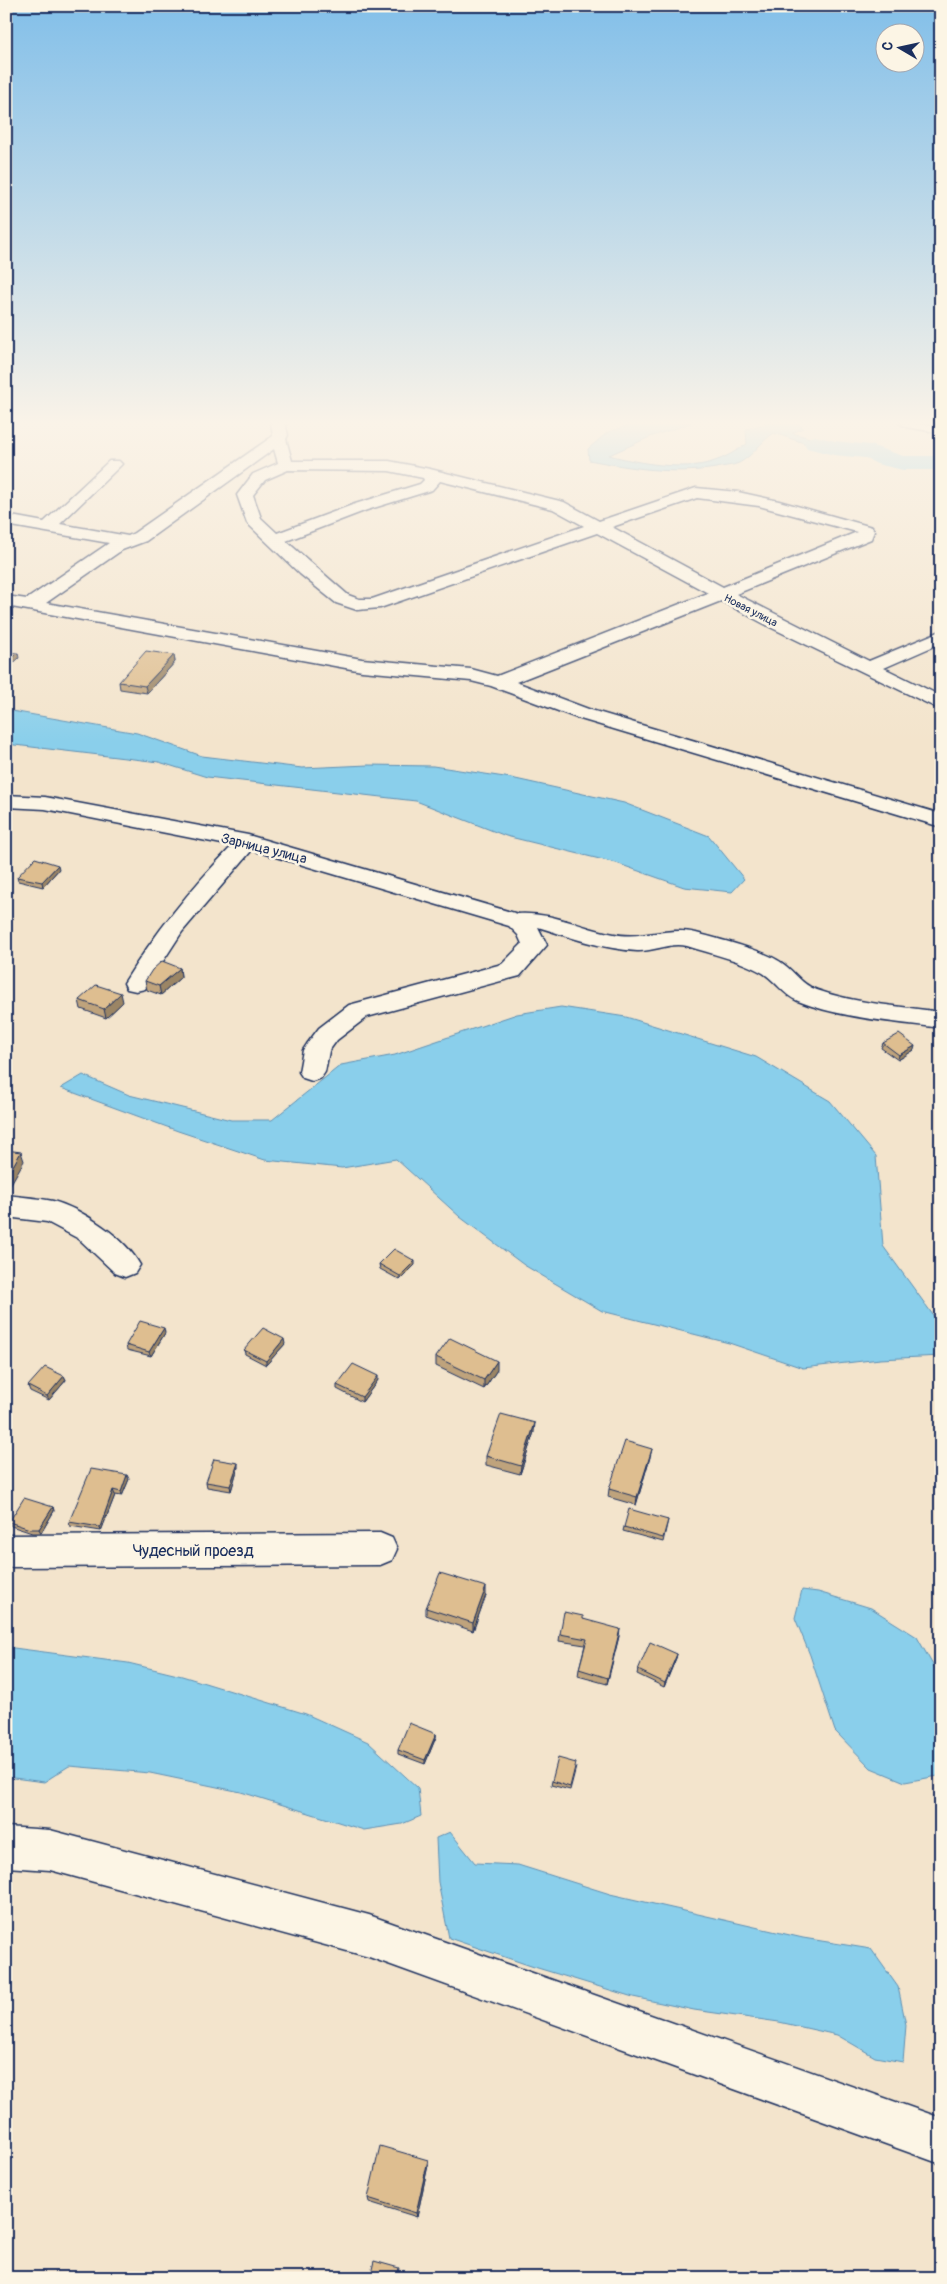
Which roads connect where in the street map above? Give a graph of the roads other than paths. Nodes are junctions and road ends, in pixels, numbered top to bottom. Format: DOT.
graph roads {
  1 [pos="63,530"];
  2 [pos="150,530"];
  3 [pos="263,530"];
  4 [pos="301,530"];
  5 [pos="590,530"];
  6 [pos="603,530"];
  7 [pos="864,530"];
  8 [pos="274,540"];
  9 [pos="128,541"];
  10 [pos="719,593"];
  11 [pos="6,601"];
  12 [pos="29,606"];
  13 [pos="941,636"];
  14 [pos="869,668"];
  15 [pos="498,682"];
  16 [pos="941,704"];
  17 [pos="6,801"];
  18 [pos="941,821"];
  19 [pos="248,842"];
  20 [pos="517,921"];
  21 [pos="136,983"];
  22 [pos="941,1020"];
  23 [pos="312,1072"];
  24 [pos="6,1206"];
  25 [pos="125,1265"];
  26 [pos="380,1549"];
  27 [pos="6,1551"];
  28 [pos="6,1848"];
  29 [pos="941,2141"];
  1 -- 9 [label="street"];
  2 -- 9 [label="street"];
  3 -- 8 [label="street"];
  4 -- 8 [label="street"];
  5 -- 8 [label="street"];
  6 -- 10 [label="street, Новая улица"];
  7 -- 10 [label="street"];
  9 -- 12 [label="street"];
  10 -- 14 [label="street, Новая улица"];
  10 -- 15 [label="street"];
  11 -- 12 [label="street"];
  12 -- 15 [label="street"];
  13 -- 14 [label="street"];
  14 -- 16 [label="street, Новая улица"];
  15 -- 18 [label="street"];
  17 -- 19 [label="street, Зарница улица"];
  19 -- 20 [label="street, Зарница улица"];
  19 -- 21 [label="street"];
  20 -- 22 [label="street, Зарница улица"];
  20 -- 23 [label="street"];
  24 -- 25 [label="street"];
  26 -- 27 [label="street, Чудесный проезд"];
  28 -- 29 [label="street"];
}
